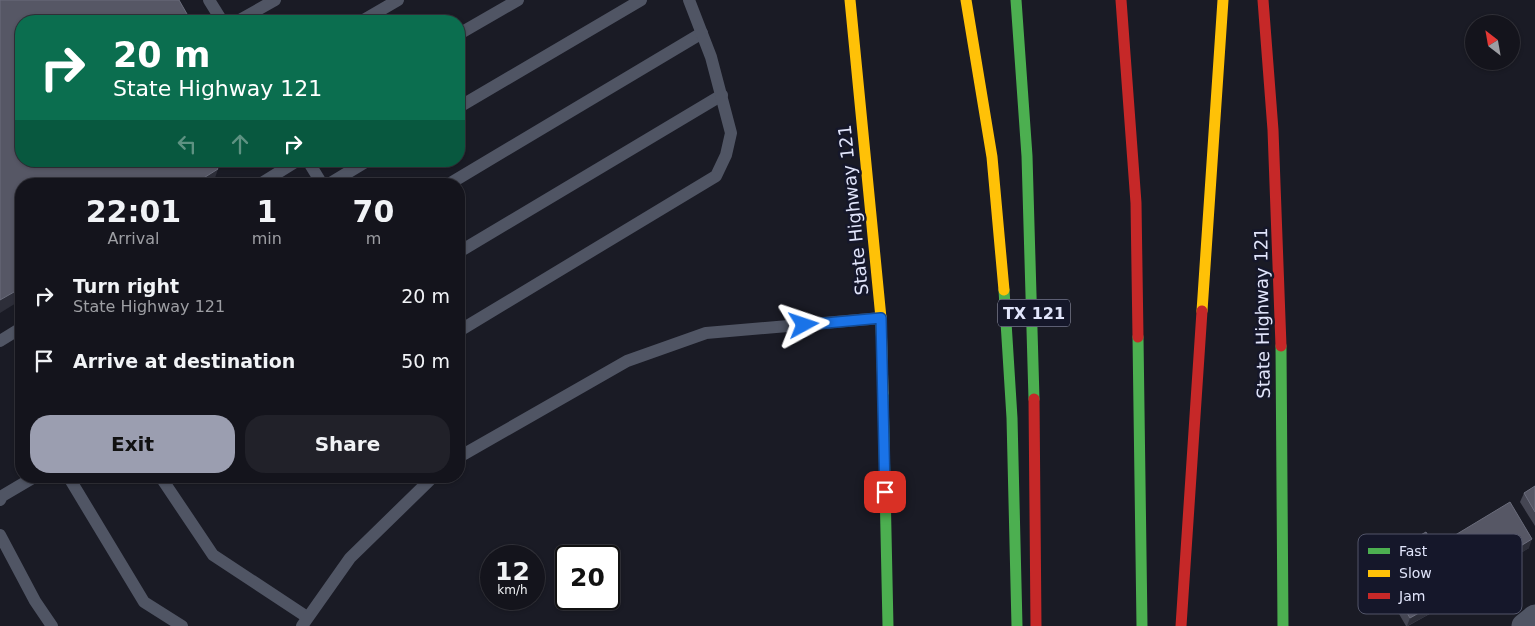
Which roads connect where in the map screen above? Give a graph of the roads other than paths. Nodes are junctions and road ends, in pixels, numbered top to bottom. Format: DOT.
graph roads {
  1 [pos="209,0"];
  2 [pos="275,0"];
  3 [pos="398,0"];
  4 [pos="518,0"];
  5 [pos="641,0"];
  6 [pos="689,0"];
  7 [pos="850,0"];
  8 [pos="966,0"];
  9 [pos="1016,0"];
  10 [pos="1121,0"];
  11 [pos="1223,0"];
  12 [pos="1263,0"];
  13 [pos="218,15"];
  14 [pos="249,15"];
  15 [pos="372,15"];
  16 [pos="465,31"];
  17 [pos="702,33"];
  18 [pos="722,95"];
  19 [pos="465,103"];
  20 [pos="287,167"];
  21 [pos="312,167"];
  22 [pos="357,167"];
  23 [pos="270,178"];
  24 [pos="318,178"];
  25 [pos="339,178"];
  26 [pos="458,178"];
  27 [pos="465,248"];
  28 [pos="881,318"];
  29 [pos="465,327"];
  30 [pos="15,332"];
  31 [pos="0,341"];
  32 [pos="465,454"];
  33 [pos="24,483"];
  34 [pos="72,483"];
  35 [pos="165,483"];
  36 [pos="427,483"];
  37 [pos="0,500"];
  38 [pos="0,536"];
  39 [pos="1535,617"];
  40 [pos="305,622"];
  41 [pos="52,626"];
  42 [pos="182,626"];
  43 [pos="888,626"];
  44 [pos="1016,626"];
  45 [pos="1036,626"];
  46 [pos="1142,626"];
  47 [pos="1181,626"];
  48 [pos="1283,626"];
  49 [pos="1524,626"];
  1 -- 13 [label="lane"];
  2 -- 14 [label="lane"];
  3 -- 15 [label="lane"];
  4 -- 16 [label="lane"];
  5 -- 19 [label="lane"];
  6 -- 17 [label="lane"];
  7 -- 28 [label="main road, State Highway 121"];
  8 -- 44 [label="main road"];
  9 -- 45 [label="main road, TX 121"];
  10 -- 46 [label="main road"];
  11 -- 47 [label="main road"];
  12 -- 48 [label="main road, State Highway 121"];
  17 -- 18 [label="lane"];
  17 -- 26 [label="lane"];
  18 -- 27 [label="lane"];
  18 -- 29 [label="lane"];
  20 -- 23 [label="lane"];
  21 -- 24 [label="lane"];
  22 -- 25 [label="lane"];
  28 -- 32 [label="lane"];
  28 -- 43 [label="main road, State Highway 121"];
  30 -- 31 [label="lane"];
  33 -- 37 [label="lane"];
  34 -- 42 [label="lane"];
  35 -- 40 [label="lane"];
  36 -- 40 [label="lane"];
  38 -- 41 [label="lane"];
  39 -- 49 [label="street"];
}
